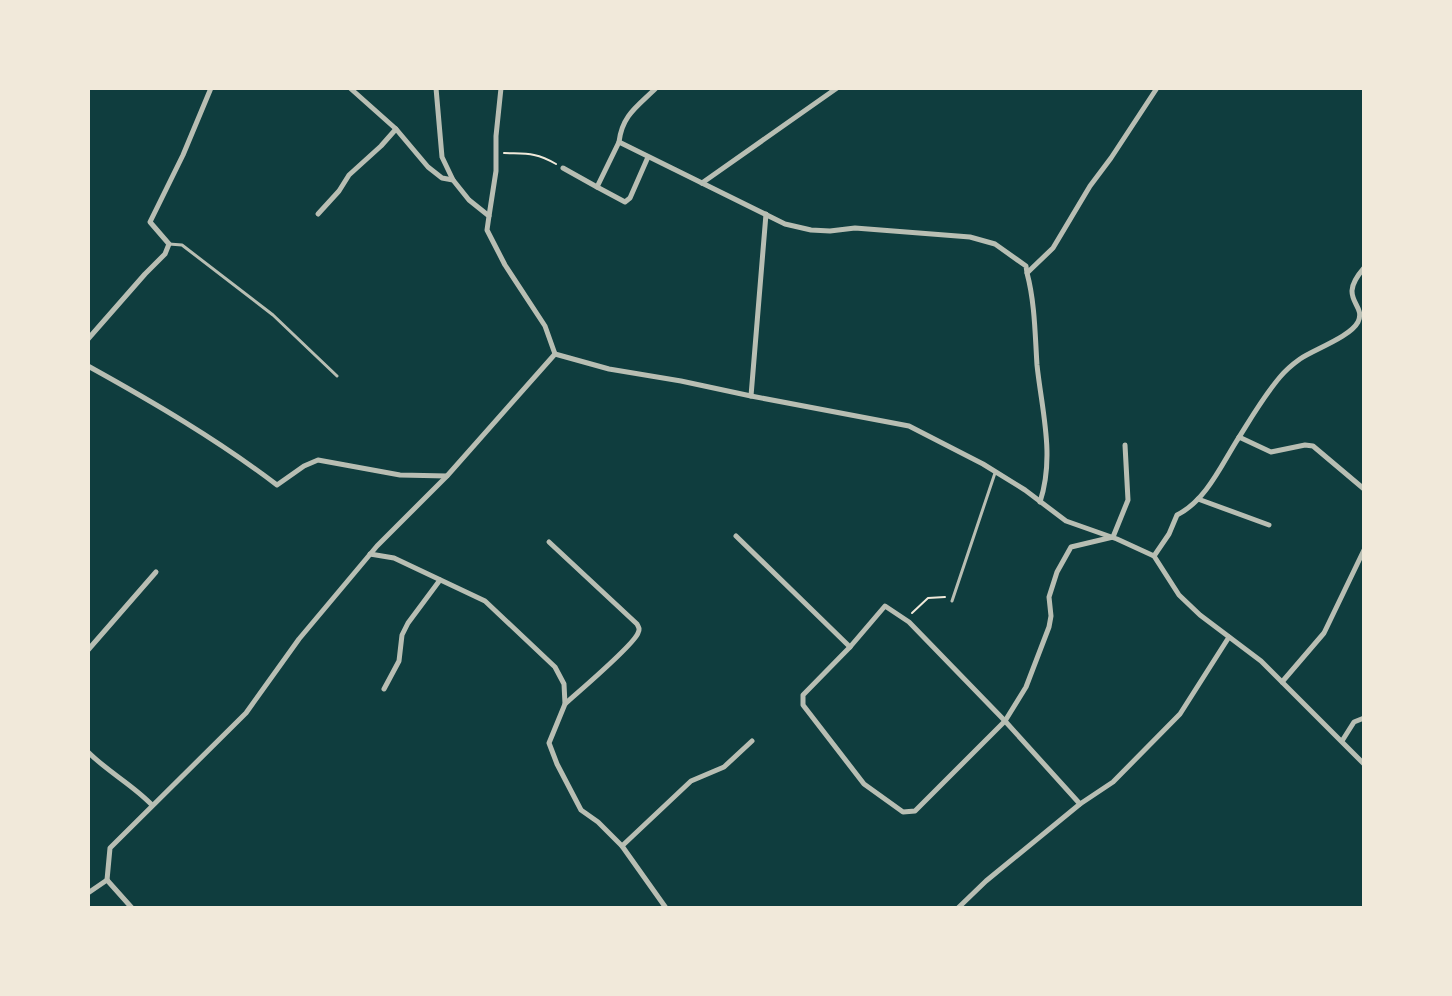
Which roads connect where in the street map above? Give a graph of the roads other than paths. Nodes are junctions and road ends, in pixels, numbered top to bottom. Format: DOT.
graph roads {
  1 [pos="211,88"];
  2 [pos="350,88"];
  3 [pos="436,88"];
  4 [pos="501,88"];
  5 [pos="656,88"];
  6 [pos="837,88"];
  7 [pos="1157,88"];
  8 [pos="396,129"];
  9 [pos="619,142"];
  10 [pos="648,157"];
  11 [pos="563,168"];
  12 [pos="453,180"];
  13 [pos="702,183"];
  14 [pos="597,187"];
  15 [pos="318,214"];
  16 [pos="766,214"];
  17 [pos="489,216"];
  18 [pos="169,244"];
  19 [pos="1364,268"];
  20 [pos="1027,273"];
  21 [pos="88,339"];
  22 [pos="555,354"];
  23 [pos="88,366"];
  24 [pos="337,376"];
  25 [pos="751,396"];
  26 [pos="1239,437"];
  27 [pos="1125,445"];
  28 [pos="995,472"];
  29 [pos="447,476"];
  30 [pos="1364,489"];
  31 [pos="1198,499"];
  32 [pos="1041,502"];
  33 [pos="1269,525"];
  34 [pos="736,536"];
  35 [pos="1113,537"];
  36 [pos="549,542"];
  37 [pos="1364,550"];
  38 [pos="370,554"];
  39 [pos="1154,556"];
  40 [pos="156,572"];
  41 [pos="440,580"];
  42 [pos="952,602"];
  43 [pos="1229,637"];
  44 [pos="850,648"];
  45 [pos="88,650"];
  46 [pos="1282,682"];
  47 [pos="384,688"];
  48 [pos="565,704"];
  49 [pos="1364,718"];
  50 [pos="1005,721"];
  51 [pos="752,741"];
  52 [pos="1342,741"];
  53 [pos="88,752"];
  54 [pos="1364,764"];
  55 [pos="1080,804"];
  56 [pos="152,805"];
  57 [pos="622,846"];
  58 [pos="106,880"];
  59 [pos="90,890"];
  60 [pos="132,908"];
  61 [pos="666,908"];
  62 [pos="958,908"];
  1 -- 18 [label="street"];
  2 -- 8 [label="street"];
  3 -- 12 [label="street"];
  4 -- 17 [label="street"];
  5 -- 9 [label="street"];
  6 -- 13 [label="street"];
  7 -- 20 [label="street"];
  8 -- 12 [label="street"];
  8 -- 15 [label="street"];
  9 -- 10 [label="street"];
  9 -- 14 [label="street"];
  10 -- 13 [label="street"];
  10 -- 14 [label="street"];
  11 -- 14 [label="street"];
  12 -- 17 [label="street"];
  13 -- 16 [label="street"];
  16 -- 20 [label="street"];
  16 -- 25 [label="street"];
  17 -- 22 [label="street"];
  18 -- 21 [label="street"];
  18 -- 24 [label="lane"];
  19 -- 26 [label="street"];
  20 -- 32 [label="street"];
  22 -- 25 [label="street"];
  22 -- 29 [label="street"];
  23 -- 29 [label="street"];
  25 -- 28 [label="street"];
  26 -- 30 [label="street"];
  26 -- 31 [label="street"];
  27 -- 35 [label="street"];
  28 -- 32 [label="street"];
  28 -- 42 [label="lane"];
  29 -- 38 [label="street"];
  31 -- 33 [label="street"];
  31 -- 39 [label="street"];
  32 -- 35 [label="street"];
  34 -- 44 [label="street"];
  35 -- 39 [label="street"];
  35 -- 50 [label="street"];
  36 -- 48 [label="street"];
  37 -- 46 [label="street"];
  38 -- 41 [label="street"];
  38 -- 56 [label="street"];
  39 -- 43 [label="street"];
  40 -- 45 [label="street"];
  41 -- 47 [label="street"];
  41 -- 48 [label="street"];
  43 -- 46 [label="street"];
  43 -- 55 [label="street"];
  44 -- 50 [label="street"];
  44 -- 50 [label="street"];
  46 -- 52 [label="street"];
  48 -- 57 [label="street"];
  49 -- 52 [label="street"];
  50 -- 55 [label="street"];
  51 -- 57 [label="street"];
  52 -- 54 [label="street"];
  53 -- 56 [label="street"];
  55 -- 62 [label="street"];
  56 -- 58 [label="street"];
  57 -- 61 [label="street"];
  58 -- 59 [label="street"];
  58 -- 60 [label="street"];
}
